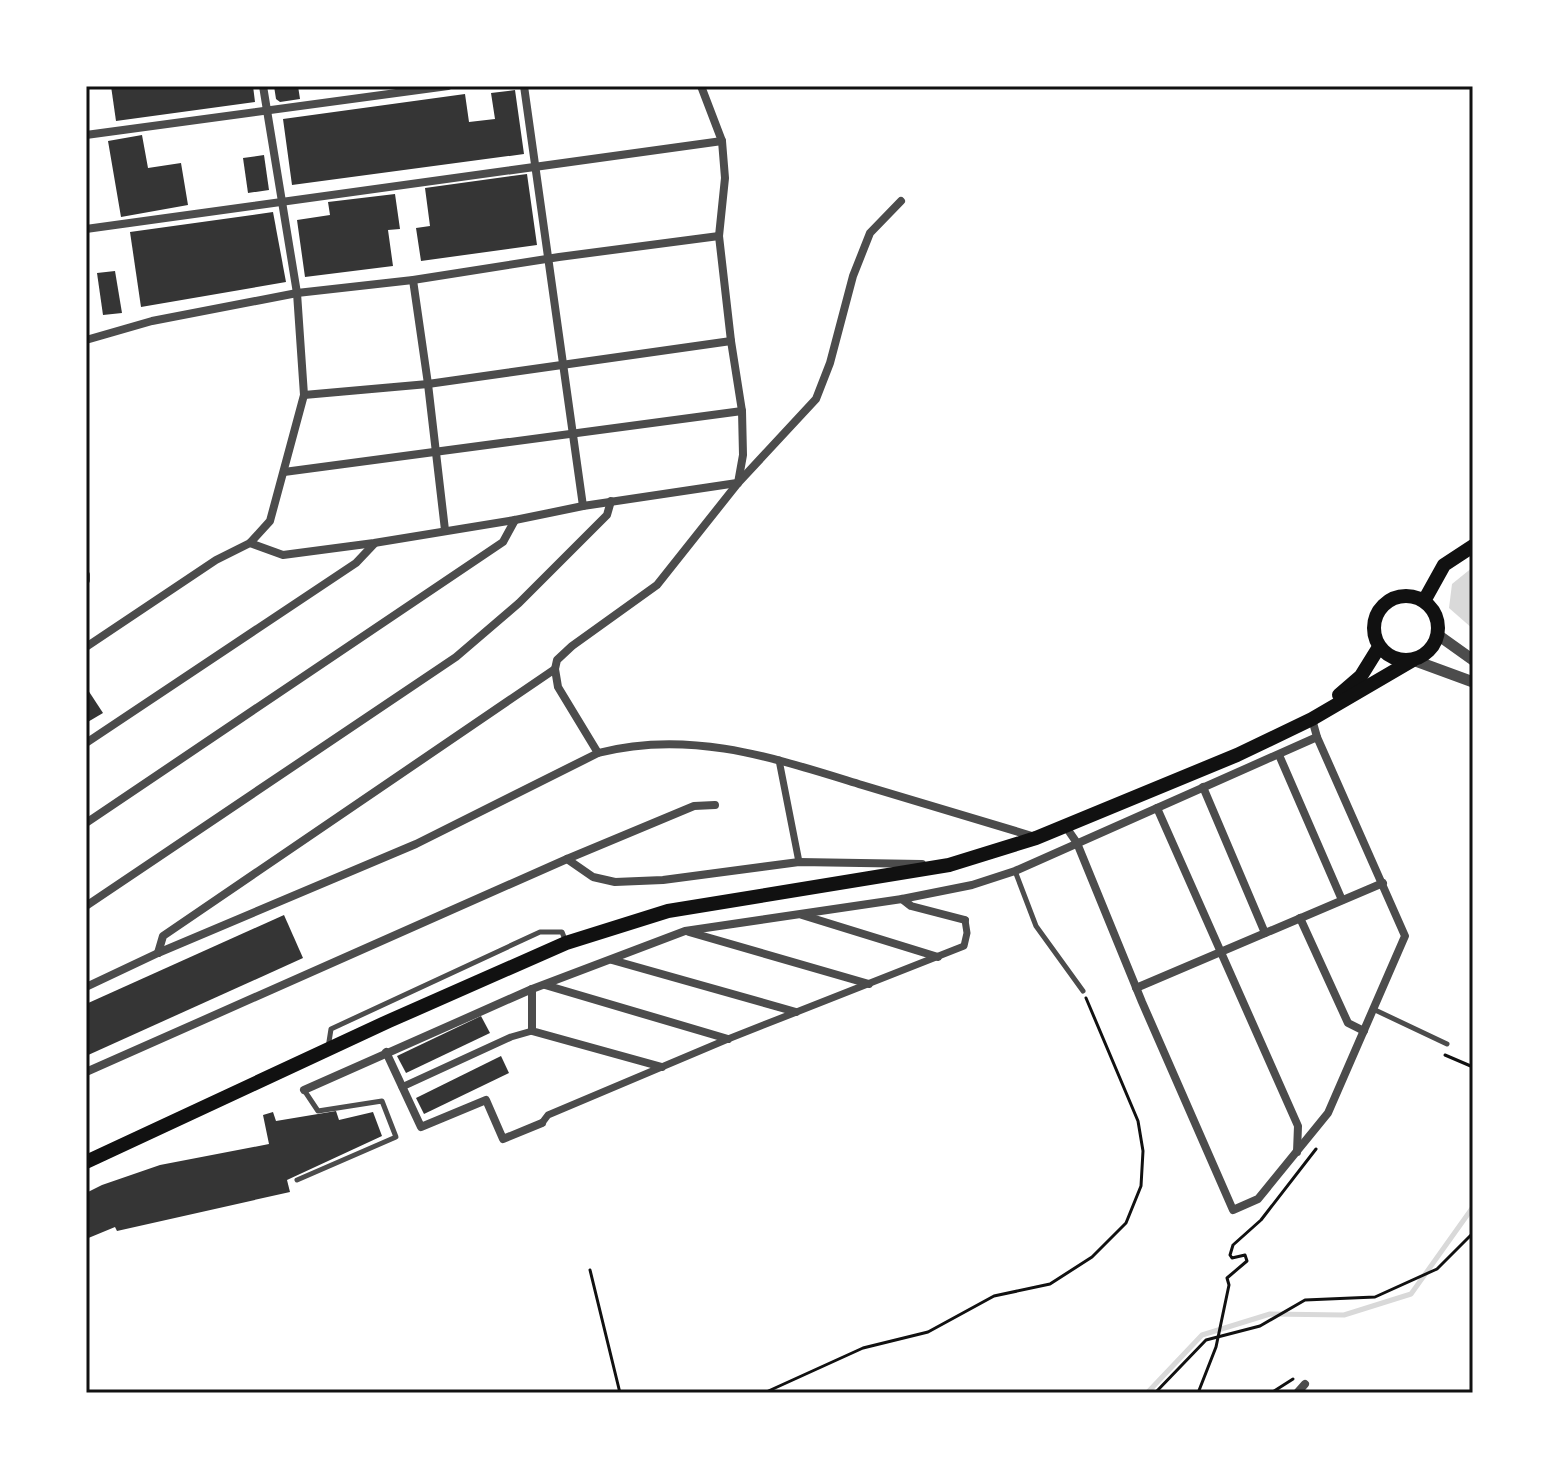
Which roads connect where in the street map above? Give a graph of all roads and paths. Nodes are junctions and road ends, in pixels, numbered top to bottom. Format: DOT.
graph roads {
  1 [pos="263,86"];
  2 [pos="448,86"];
  3 [pos="524,86"];
  4 [pos="701,86"];
  5 [pos="267,111"];
  6 [pos="86,135"];
  7 [pos="722,141"];
  8 [pos="535,167"];
  9 [pos="283,201"];
  10 [pos="901,201"];
  11 [pos="86,229"];
  12 [pos="719,236"];
  13 [pos="547,259"];
  14 [pos="413,280"];
  15 [pos="297,293"];
  16 [pos="86,340"];
  17 [pos="731,341"];
  18 [pos="562,366"];
  19 [pos="428,384"];
  20 [pos="304,395"];
  21 [pos="742,411"];
  22 [pos="573,434"];
  23 [pos="436,451"];
  24 [pos="284,472"];
  25 [pos="738,483"];
  26 [pos="611,501"];
  27 [pos="583,506"];
  28 [pos="515,520"];
  29 [pos="445,530"];
  30 [pos="250,543"];
  31 [pos="374,543"];
  32 [pos="1473,546"];
  33 [pos="1424,601"];
  34 [pos="1438,635"];
  35 [pos="86,647"];
  36 [pos="1379,647"];
  37 [pos="1413,660"];
  38 [pos="1473,660"];
  39 [pos="555,669"];
  40 [pos="1473,682"];
  41 [pos="1312,719"];
  42 [pos="1317,737"];
  43 [pos="86,743"];
  44 [pos="598,753"];
  45 [pos="1279,755"];
  46 [pos="779,760"];
  47 [pos="1203,787"];
  48 [pos="715,805"];
  49 [pos="1157,808"];
  50 [pos="86,823"];
  51 [pos="1066,827"];
  52 [pos="1036,838"];
  53 [pos="1077,843"];
  54 [pos="567,859"];
  55 [pos="799,862"];
  56 [pos="949,865"];
  57 [pos="1015,871"];
  58 [pos="1383,883"];
  59 [pos="902,899"];
  60 [pos="1342,900"];
  61 [pos="86,906"];
  62 [pos="798,914"];
  63 [pos="1300,918"];
  64 [pos="965,920"];
  65 [pos="685,931"];
  66 [pos="1265,933"];
  67 [pos="1222,951"];
  68 [pos="158,953"];
  69 [pos="938,957"];
  70 [pos="611,960"];
  71 [pos="869,984"];
  72 [pos="544,985"];
  73 [pos="86,987"];
  74 [pos="1136,988"];
  75 [pos="532,989"];
  76 [pos="1083,991"];
  77 [pos="1373,1009"];
  78 [pos="796,1012"];
  79 [pos="532,1031"];
  80 [pos="1364,1031"];
  81 [pos="728,1039"];
  82 [pos="1447,1044"];
  83 [pos="386,1052"];
  84 [pos="662,1067"];
  85 [pos="86,1072"];
  86 [pos="402,1087"];
  87 [pos="304,1090"];
  88 [pos="542,1123"];
  89 [pos="1319,1142"];
  90 [pos="1297,1153"];
  91 [pos="86,1162"];
  92 [pos="297,1180"];
  93 [pos="1473,1233"];
  94 [pos="590,1270"];
  95 [pos="1218,1337"];
  96 [pos="1305,1384"];
  97 [pos="620,1393"];
  98 [pos="764,1393"];
  99 [pos="1155,1393"];
  100 [pos="1198,1393"];
  101 [pos="1297,1393"];
  1 -- 5 [label="street"];
  2 -- 5 [label="street"];
  3 -- 8 [label="street"];
  4 -- 7 [label="street"];
  5 -- 6 [label="street"];
  5 -- 9 [label="street"];
  7 -- 8 [label="street"];
  7 -- 12 [label="street"];
  8 -- 9 [label="street"];
  8 -- 13 [label="street"];
  9 -- 11 [label="street"];
  9 -- 15 [label="street"];
  10 -- 25 [label="street"];
  12 -- 13 [label="street"];
  12 -- 17 [label="street"];
  13 -- 14 [label="street"];
  13 -- 18 [label="street"];
  14 -- 15 [label="street"];
  14 -- 19 [label="street"];
  15 -- 16 [label="street"];
  15 -- 20 [label="street"];
  17 -- 18 [label="street"];
  17 -- 21 [label="street"];
  18 -- 19 [label="street"];
  18 -- 22 [label="street"];
  19 -- 20 [label="street"];
  19 -- 23 [label="street"];
  20 -- 24 [label="street"];
  21 -- 22 [label="street"];
  21 -- 25 [label="street"];
  22 -- 23 [label="street"];
  22 -- 27 [label="street"];
  23 -- 24 [label="street"];
  23 -- 29 [label="street"];
  24 -- 30 [label="street"];
  25 -- 26 [label="street"];
  25 -- 39 [label="street"];
  26 -- 27 [label="street"];
  26 -- 61 [label="street"];
  27 -- 28 [label="street"];
  28 -- 29 [label="street"];
  28 -- 50 [label="street"];
  29 -- 31 [label="street"];
  30 -- 31 [label="street"];
  30 -- 35 [label="street"];
  31 -- 43 [label="street"];
  32 -- 33 [label="main road"];
  33 -- 34 [label="main road"];
  33 -- 36 [label="main road"];
  34 -- 37 [label="main road"];
  34 -- 38 [label="street"];
  36 -- 37 [label="main road"];
  36 -- 41 [label="main road"];
  37 -- 40 [label="street"];
  37 -- 41 [label="main road"];
  39 -- 44 [label="street"];
  39 -- 68 [label="street"];
  41 -- 42 [label="street"];
  41 -- 51 [label="main road"];
  42 -- 45 [label="street"];
  42 -- 58 [label="street"];
  44 -- 46 [label="street"];
  44 -- 68 [label="street"];
  45 -- 47 [label="street"];
  45 -- 60 [label="street"];
  46 -- 52 [label="street"];
  46 -- 55 [label="street"];
  47 -- 49 [label="street"];
  47 -- 66 [label="street"];
  48 -- 54 [label="street"];
  49 -- 53 [label="street"];
  49 -- 67 [label="street"];
  51 -- 52 [label="main road"];
  51 -- 53 [label="street"];
  52 -- 56 [label="main road"];
  53 -- 57 [label="street"];
  53 -- 74 [label="street"];
  54 -- 55 [label="street"];
  54 -- 85 [label="street"];
  55 -- 56 [label="street"];
  56 -- 91 [label="main road"];
  57 -- 59 [label="street"];
  57 -- 76 [label="lane"];
  58 -- 60 [label="street"];
  58 -- 77 [label="street"];
  59 -- 62 [label="street"];
  59 -- 64 [label="street"];
  60 -- 63 [label="street"];
  62 -- 65 [label="street"];
  62 -- 69 [label="street"];
  63 -- 66 [label="street"];
  63 -- 80 [label="street"];
  64 -- 69 [label="street"];
  65 -- 70 [label="street"];
  65 -- 71 [label="street"];
  66 -- 67 [label="street"];
  67 -- 74 [label="street"];
  67 -- 90 [label="street"];
  68 -- 73 [label="street"];
  69 -- 71 [label="street"];
  70 -- 72 [label="street"];
  70 -- 78 [label="street"];
  71 -- 78 [label="street"];
  72 -- 75 [label="street"];
  72 -- 81 [label="street"];
  74 -- 90 [label="street"];
  75 -- 79 [label="street"];
  75 -- 83 [label="street"];
  76 -- 98 [label="path"];
  77 -- 80 [label="street"];
  77 -- 82 [label="lane"];
  78 -- 81 [label="street"];
  79 -- 84 [label="street"];
  79 -- 86 [label="street"];
  80 -- 90 [label="street"];
  81 -- 84 [label="street"];
  83 -- 86 [label="street"];
  83 -- 87 [label="street"];
  84 -- 88 [label="street"];
  86 -- 88 [label="street"];
  87 -- 92 [label="lane"];
  89 -- 95 [label="path"];
  93 -- 95 [label="path"];
  94 -- 97 [label="path"];
  95 -- 99 [label="path"];
  95 -- 100 [label="path"];
  96 -- 101 [label="street"];
}
